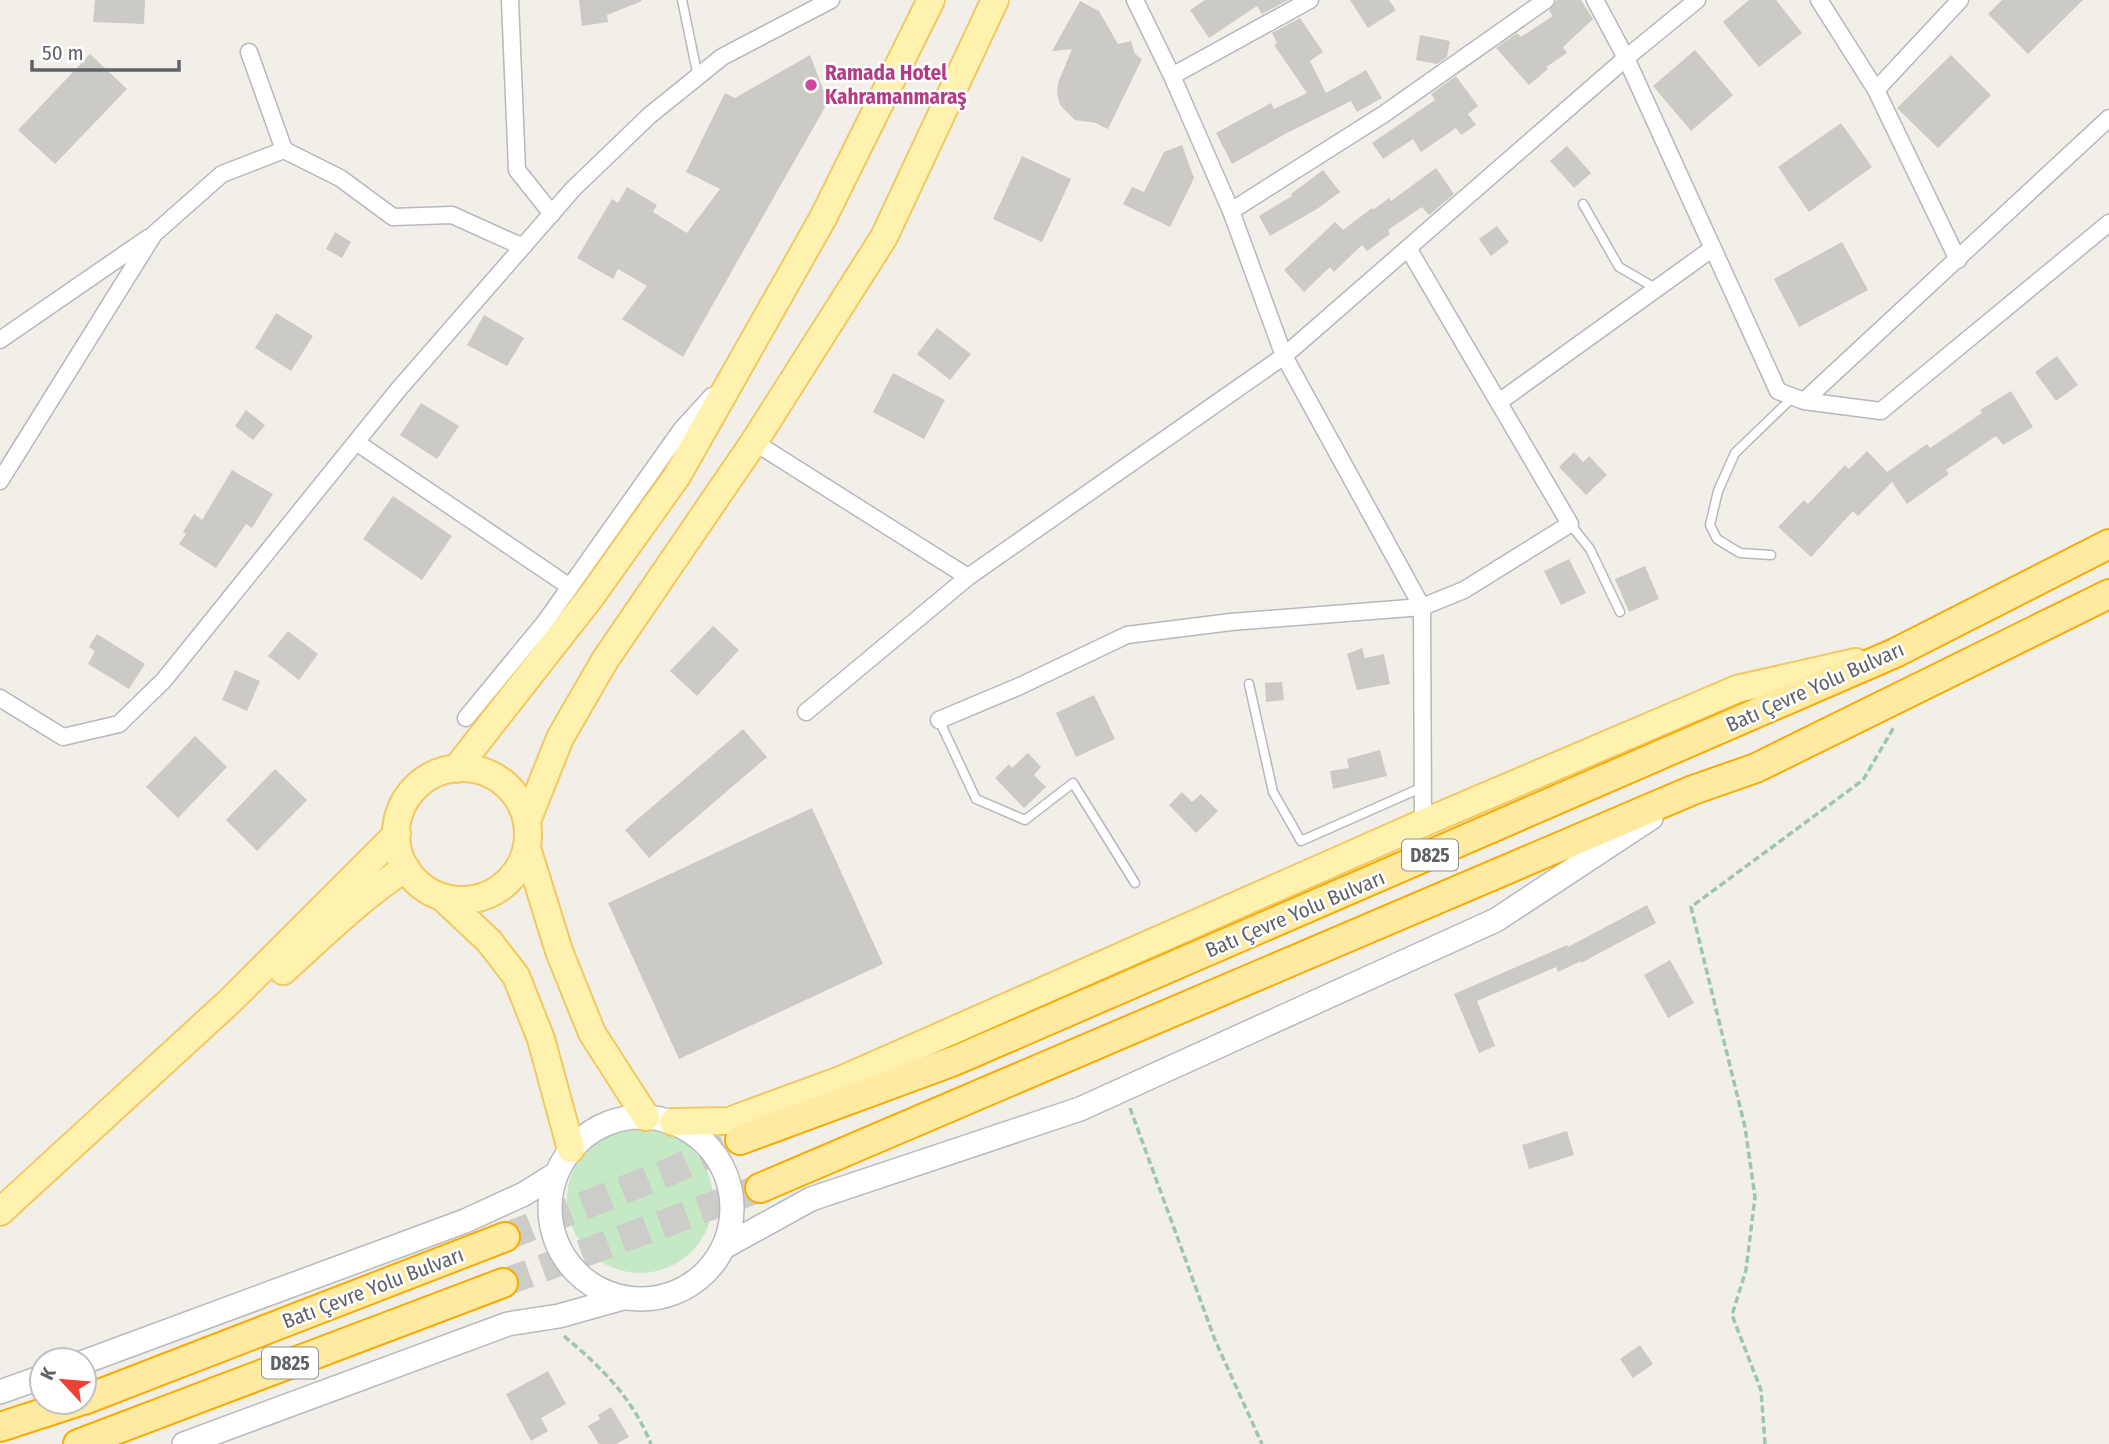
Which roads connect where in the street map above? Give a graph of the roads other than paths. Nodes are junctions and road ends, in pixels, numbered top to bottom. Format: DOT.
graph roads {
  1 [pos="510,0"];
  2 [pos="682,0"];
  3 [pos="831,0"];
  4 [pos="931,0"];
  5 [pos="995,0"];
  6 [pos="1135,0"];
  7 [pos="1310,0"];
  8 [pos="1546,0"];
  9 [pos="1595,0"];
  10 [pos="1697,0"];
  11 [pos="1819,0"];
  12 [pos="1960,0"];
  13 [pos="248,52"];
  14 [pos="1626,58"];
  15 [pos="1172,76"];
  16 [pos="698,77"];
  17 [pos="1876,90"];
  18 [pos="2108,119"];
  19 [pos="284,150"];
  20 [pos="1583,204"];
  21 [pos="1231,211"];
  22 [pos="552,214"];
  23 [pos="2109,223"];
  24 [pos="154,234"];
  25 [pos="524,246"];
  26 [pos="1409,247"];
  27 [pos="1713,248"];
  28 [pos="1958,260"];
  29 [pos="1657,289"];
  30 [pos="0,340"];
  31 [pos="1284,356"];
  32 [pos="741,363"];
  33 [pos="1799,399"];
  34 [pos="1499,402"];
  35 [pos="356,442"];
  36 [pos="754,442"];
  37 [pos="0,481"];
  38 [pos="1570,524"];
  39 [pos="2109,544"];
  40 [pos="1771,555"];
  41 [pos="968,578"];
  42 [pos="570,587"];
  43 [pos="2109,594"];
  44 [pos="1422,607"];
  45 [pos="1620,612"];
  46 [pos="1895,653"];
  47 [pos="1249,684"];
  48 [pos="0,698"];
  49 [pos="806,712"];
  50 [pos="466,718"];
  51 [pos="939,720"];
  52 [pos="456,769"];
  53 [pos="1423,786"];
  54 [pos="1693,790"];
  55 [pos="527,821"];
  56 [pos="1423,822"];
  57 [pos="397,834"];
  58 [pos="527,848"];
  59 [pos="406,868"];
  60 [pos="1135,883"];
  61 [pos="442,897"];
  62 [pos="646,1117"];
  63 [pos="673,1122"];
  64 [pos="740,1140"];
  65 [pos="571,1149"];
  66 [pos="556,1174"];
  67 [pos="760,1188"];
  68 [pos="0,1212"];
  69 [pos="0,1230"];
  70 [pos="505,1237"];
  71 [pos="724,1247"];
  72 [pos="503,1283"];
  73 [pos="623,1298"];
  74 [pos="98,1357"];
  75 [pos="28,1382"];
  76 [pos="0,1392"];
  77 [pos="98,1395"];
  78 [pos="34,1416"];
  79 [pos="0,1427"];
  80 [pos="78,1444"];
  81 [pos="184,1444"];
  1 -- 22 [label="street"];
  2 -- 16 [label="lane"];
  3 -- 16 [label="street"];
  4 -- 32 [label="main road"];
  5 -- 36 [label="main road"];
  6 -- 15 [label="street"];
  7 -- 15 [label="street"];
  8 -- 21 [label="street"];
  9 -- 14 [label="street"];
  10 -- 14 [label="street"];
  11 -- 17 [label="street"];
  12 -- 17 [label="street"];
  13 -- 19 [label="street"];
  14 -- 26 [label="street"];
  14 -- 27 [label="street"];
  15 -- 21 [label="street"];
  16 -- 22 [label="street"];
  17 -- 28 [label="street"];
  18 -- 28 [label="street"];
  19 -- 24 [label="street"];
  19 -- 25 [label="street"];
  20 -- 29 [label="lane"];
  21 -- 31 [label="street"];
  22 -- 25 [label="street"];
  23 -- 33 [label="street"];
  24 -- 30 [label="street"];
  24 -- 37 [label="street"];
  25 -- 35 [label="street"];
  26 -- 31 [label="street"];
  26 -- 34 [label="street"];
  27 -- 29 [label="street"];
  27 -- 33 [label="street"];
  28 -- 33 [label="street"];
  29 -- 34 [label="street"];
  31 -- 41 [label="street"];
  31 -- 44 [label="street"];
  32 -- 42 [label="street"];
  32 -- 52 [label="main road"];
  33 -- 40 [label="lane"];
  34 -- 38 [label="street"];
  35 -- 42 [label="street"];
  35 -- 48 [label="street"];
  36 -- 41 [label="street"];
  36 -- 55 [label="main road"];
  38 -- 44 [label="street"];
  38 -- 45 [label="lane"];
  39 -- 46 [label="highway, Batı Çevre Yolu Bulvarı / D825"];
  41 -- 49 [label="street"];
  42 -- 50 [label="street"];
  43 -- 54 [label="highway, Batı Çevre Yolu Bulvarı / D825"];
  44 -- 51 [label="street"];
  44 -- 53 [label="street"];
  46 -- 56 [label="main road"];
  46 -- 64 [label="highway, Batı Çevre Yolu Bulvarı / D825"];
  47 -- 53 [label="lane"];
  51 -- 60 [label="lane"];
  52 -- 55 [label="main road"];
  52 -- 57 [label="main road"];
  53 -- 56 [label="street"];
  54 -- 67 [label="highway, Batı Çevre Yolu Bulvarı / D825"];
  54 -- 71 [label="main road"];
  55 -- 58 [label="main road"];
  56 -- 63 [label="main road"];
  57 -- 59 [label="main road"];
  57 -- 68 [label="main road"];
  58 -- 61 [label="main road"];
  58 -- 62 [label="main road"];
  59 -- 61 [label="main road"];
  59 -- 69 [label="main road"];
  61 -- 65 [label="main road"];
  62 -- 63 [label="main road"];
  62 -- 65 [label="main road"];
  63 -- 71 [label="main road"];
  65 -- 66 [label="main road"];
  66 -- 73 [label="main road"];
  66 -- 74 [label="main road"];
  70 -- 77 [label="highway, Batı Çevre Yolu Bulvarı / D825"];
  71 -- 73 [label="main road"];
  72 -- 80 [label="highway, Batı Çevre Yolu Bulvarı / D825"];
  73 -- 81 [label="main road"];
  75 -- 76 [label="main road"];
  78 -- 79 [label="highway"];
}
